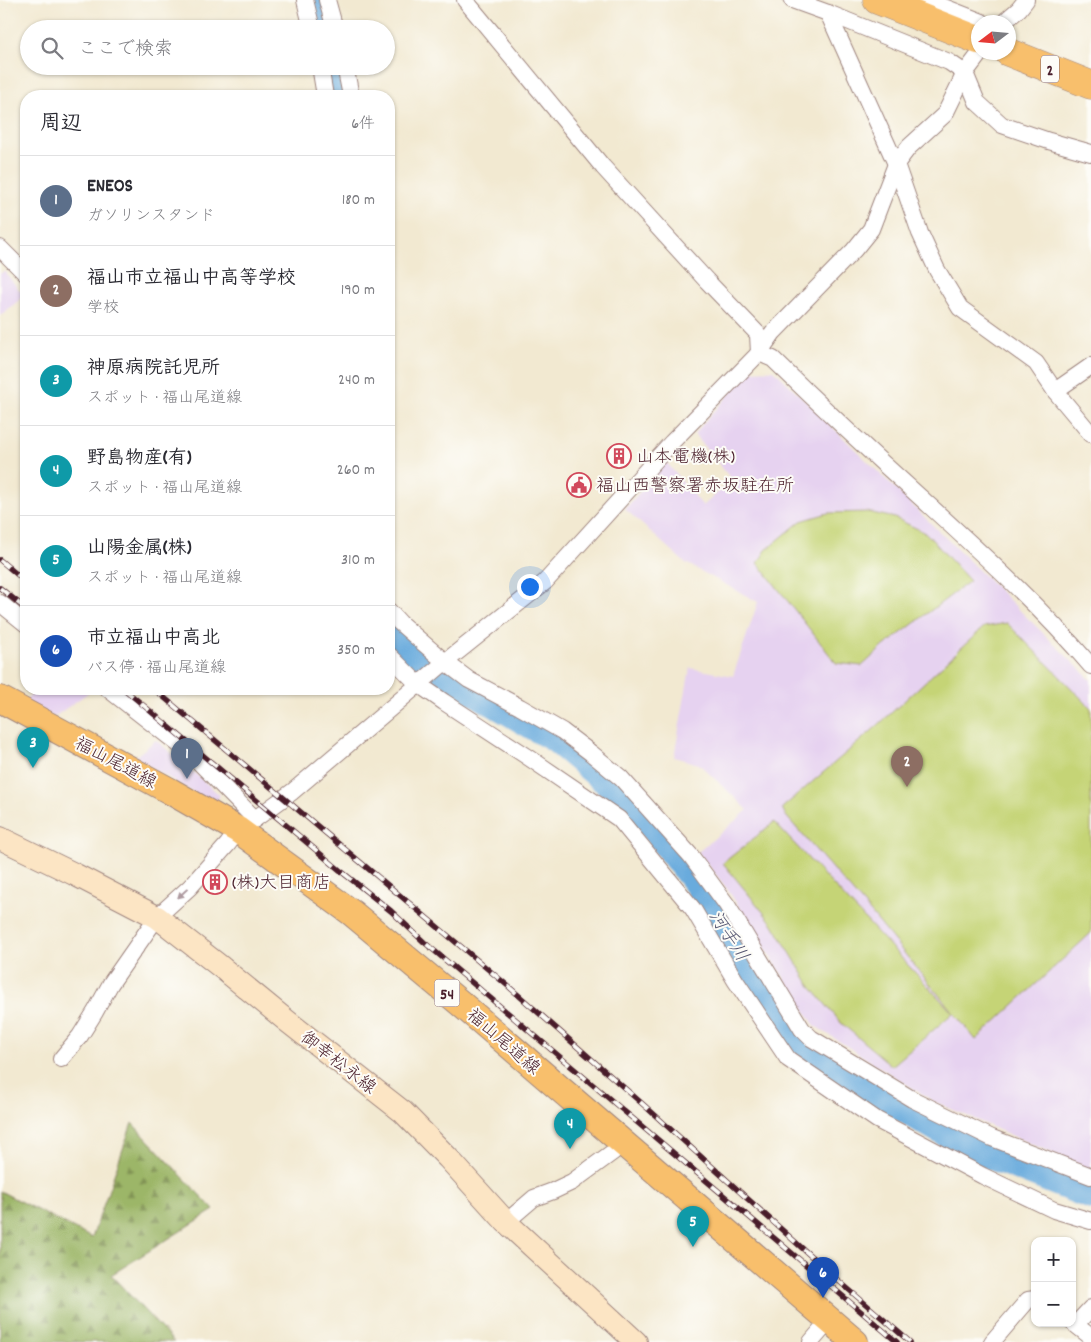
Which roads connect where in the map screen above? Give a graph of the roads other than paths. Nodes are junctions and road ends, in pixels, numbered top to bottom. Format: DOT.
graph roads {
  1 [pos="305,0"];
  2 [pos="327,0"];
  3 [pos="465,0"];
  4 [pos="792,0"];
  5 [pos="877,0"];
  6 [pos="898,0"];
  7 [pos="926,0"];
  8 [pos="1026,0"];
  9 [pos="828,13"];
  10 [pos="971,18"];
  11 [pos="1016,18"];
  12 [pos="310,20"];
  13 [pos="333,20"];
  14 [pos="971,29"];
  15 [pos="971,37"];
  16 [pos="1016,45"];
  17 [pos="1016,45"];
  18 [pos="975,60"];
  19 [pos="965,73"];
  20 [pos="322,75"];
  21 [pos="346,75"];
  22 [pos="1091,78"];
  23 [pos="1091,86"];
  24 [pos="324,90"];
  25 [pos="349,90"];
  26 [pos="1091,153"];
  27 [pos="896,164"];
  28 [pos="0,248"];
  29 [pos="20,268"];
  30 [pos="760,354"];
  31 [pos="1091,366"];
  32 [pos="1055,390"];
  33 [pos="1091,434"];
  34 [pos="0,603"];
  35 [pos="395,618"];
  36 [pos="20,619"];
  37 [pos="395,660"];
  38 [pos="443,664"];
  39 [pos="1091,666"];
  40 [pos="420,682"];
  41 [pos="116,695"];
  42 [pos="0,699"];
  43 [pos="247,825"];
  44 [pos="0,838"];
  45 [pos="158,917"];
  46 [pos="62,1059"];
  47 [pos="621,1142"];
  48 [pos="1091,1176"];
  49 [pos="1091,1221"];
  50 [pos="506,1222"];
  51 [pos="1031,1300"];
  52 [pos="1091,1308"];
  53 [pos="829,1321"];
  54 [pos="1076,1321"];
  55 [pos="1076,1325"];
  56 [pos="1091,1337"];
  57 [pos="636,1342"];
  58 [pos="811,1342"];
  59 [pos="855,1342"];
  60 [pos="992,1342"];
  1 -- 12 [label="street"];
  2 -- 13 [label="street"];
  3 -- 30 [label="street"];
  4 -- 9 [label="street"];
  5 -- 15 [label="highway"];
  6 -- 14 [label="highway"];
  7 -- 10 [label="street"];
  8 -- 11 [label="street"];
  9 -- 19 [label="street"];
  9 -- 27 [label="street"];
  16 -- 22 [label="highway, 2"];
  17 -- 23 [label="highway, 2"];
  18 -- 19 [label="street"];
  19 -- 26 [label="street"];
  19 -- 27 [label="street"];
  20 -- 24 [label="street"];
  21 -- 25 [label="street"];
  27 -- 30 [label="street"];
  27 -- 32 [label="street"];
  28 -- 29 [label="street"];
  30 -- 38 [label="street"];
  30 -- 39 [label="street"];
  31 -- 32 [label="street"];
  32 -- 33 [label="street"];
  34 -- 36 [label="street"];
  35 -- 38 [label="street"];
  37 -- 40 [label="street"];
  38 -- 40 [label="street"];
  38 -- 48 [label="street"];
  40 -- 43 [label="street"];
  40 -- 49 [label="street"];
  41 -- 43 [label="street"];
  42 -- 43 [label="main road, 福山尾道線 / 54"];
  43 -- 45 [label="street, one-way"];
  43 -- 47 [label="main road, 福山尾道線 / 54"];
  44 -- 45 [label="main road, 御幸松永線"];
  45 -- 46 [label="street"];
  45 -- 50 [label="main road, 御幸松永線"];
  47 -- 50 [label="street"];
  47 -- 53 [label="main road, 福山尾道線 / 54"];
  50 -- 57 [label="main road, 御幸松永線"];
  51 -- 60 [label="street"];
  52 -- 54 [label="street"];
  53 -- 58 [label="street"];
  53 -- 59 [label="main road, 福山尾道線 / 54"];
  55 -- 56 [label="street"];
}
